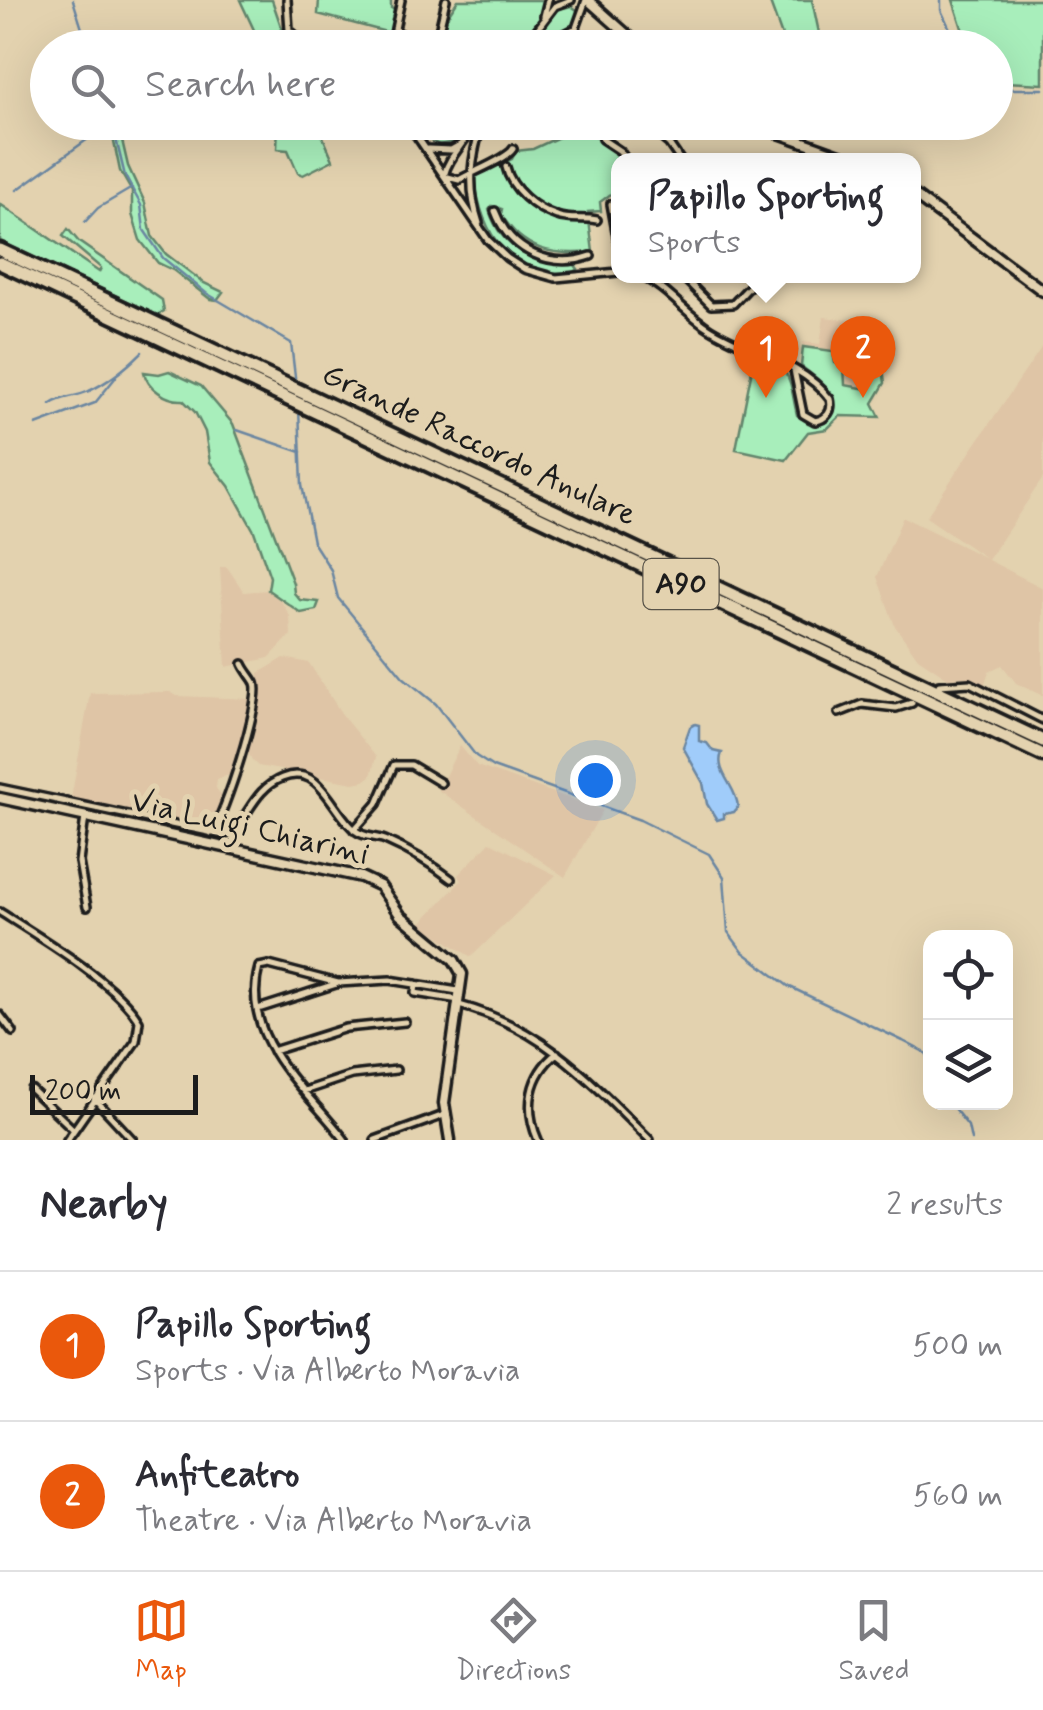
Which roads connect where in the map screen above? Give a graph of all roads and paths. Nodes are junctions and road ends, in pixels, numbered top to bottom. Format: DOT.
graph roads {
  1 [pos="287,0"];
  2 [pos="402,0"];
  3 [pos="446,0"];
  4 [pos="548,0"];
  5 [pos="571,0"];
  6 [pos="587,0"];
  7 [pos="543,19"];
  8 [pos="289,30"];
  9 [pos="396,30"];
  10 [pos="439,30"];
  11 [pos="535,30"];
  12 [pos="572,30"];
  13 [pos="621,30"];
  14 [pos="420,140"];
  15 [pos="466,140"];
  16 [pos="478,140"];
  17 [pos="798,140"];
  18 [pos="465,143"];
  19 [pos="425,148"];
  20 [pos="513,149"];
  21 [pos="834,153"];
  22 [pos="506,166"];
  23 [pos="470,172"];
  24 [pos="445,176"];
  25 [pos="921,201"];
  26 [pos="610,204"];
  27 [pos="611,209"];
  28 [pos="496,211"];
  29 [pos="597,220"];
  30 [pos="482,230"];
  31 [pos="0,250"];
  32 [pos="591,256"];
  33 [pos="580,260"];
  34 [pos="0,264"];
  35 [pos="611,273"];
  36 [pos="582,276"];
  37 [pos="653,283"];
  38 [pos="689,283"];
  39 [pos="752,283"];
  40 [pos="1043,291"];
  41 [pos="794,370"];
  42 [pos="277,387"];
  43 [pos="319,407"];
  44 [pos="243,664"];
  45 [pos="939,684"];
  46 [pos="952,698"];
  47 [pos="912,704"];
  48 [pos="840,713"];
  49 [pos="1043,720"];
  50 [pos="1043,732"];
  51 [pos="1043,741"];
  52 [pos="1043,758"];
  53 [pos="441,783"];
  54 [pos="0,788"];
  55 [pos="0,798"];
  56 [pos="85,817"];
  57 [pos="354,830"];
  58 [pos="211,834"];
  59 [pos="451,879"];
  60 [pos="88,906"];
  61 [pos="0,912"];
  62 [pos="338,983"];
  63 [pos="460,999"];
  64 [pos="258,1010"];
  65 [pos="0,1015"];
  66 [pos="405,1022"];
  67 [pos="12,1032"];
  68 [pos="273,1051"];
  69 [pos="557,1052"];
  70 [pos="396,1070"];
  71 [pos="31,1089"];
  72 [pos="304,1091"];
  73 [pos="94,1098"];
  74 [pos="444,1115"];
  75 [pos="74,1130"];
  76 [pos="66,1140"];
  77 [pos="134,1140"];
  78 [pos="345,1140"];
  79 [pos="374,1140"];
  80 [pos="450,1140"];
  81 [pos="538,1140"];
  82 [pos="650,1140"];
  1 -- 8 [label="street"];
  2 -- 9 [label="street"];
  3 -- 10 [label="street"];
  4 -- 7 [label="street"];
  5 -- 7 [label="street"];
  6 -- 12 [label="street"];
  6 -- 13 [label="street"];
  7 -- 11 [label="street"];
  14 -- 19 [label="street"];
  15 -- 18 [label="street"];
  16 -- 23 [label="street"];
  17 -- 21 [label="street"];
  18 -- 19 [label="street"];
  18 -- 24 [label="street"];
  19 -- 24 [label="street"];
  20 -- 23 [label="street"];
  22 -- 29 [label="street"];
  23 -- 24 [label="street"];
  23 -- 30 [label="street"];
  24 -- 30 [label="street"];
  25 -- 40 [label="street"];
  26 -- 27 [label="street"];
  28 -- 33 [label="street"];
  30 -- 36 [label="street"];
  31 -- 42 [label="highway, Grande Raccordo Anulare / A90"];
  32 -- 33 [label="street"];
  33 -- 36 [label="street"];
  34 -- 42 [label="highway, Grande Raccordo Anulare / A90"];
  35 -- 36 [label="street"];
  37 -- 41 [label="street"];
  38 -- 39 [label="street"];
  41 -- 41 [label="street"];
  42 -- 43 [label="highway, Grande Raccordo Anulare / A90"];
  43 -- 46 [label="highway, Grande Raccordo Anulare / A90"];
  43 -- 52 [label="highway, Grande Raccordo Anulare / A90"];
  44 -- 58 [label="street"];
  45 -- 49 [label="street"];
  46 -- 50 [label="highway"];
  46 -- 51 [label="highway, Grande Raccordo Anulare / A90"];
  47 -- 48 [label="street"];
  53 -- 57 [label="street"];
  54 -- 58 [label="street"];
  55 -- 56 [label="street, Via Luigi Chiarini"];
  56 -- 60 [label="street"];
  56 -- 63 [label="street, Via Luigi Chiarini"];
  57 -- 58 [label="street"];
  57 -- 59 [label="street"];
  61 -- 73 [label="street"];
  62 -- 63 [label="street"];
  62 -- 64 [label="street"];
  62 -- 64 [label="street"];
  63 -- 69 [label="street"];
  63 -- 74 [label="street"];
  64 -- 68 [label="street"];
  65 -- 67 [label="street"];
  66 -- 68 [label="street"];
  68 -- 72 [label="street"];
  69 -- 81 [label="street"];
  69 -- 82 [label="street"];
  70 -- 72 [label="street"];
  71 -- 75 [label="street"];
  72 -- 78 [label="street"];
  73 -- 75 [label="street"];
  73 -- 77 [label="street"];
  74 -- 79 [label="street"];
  74 -- 80 [label="street"];
  75 -- 76 [label="street"];
}
